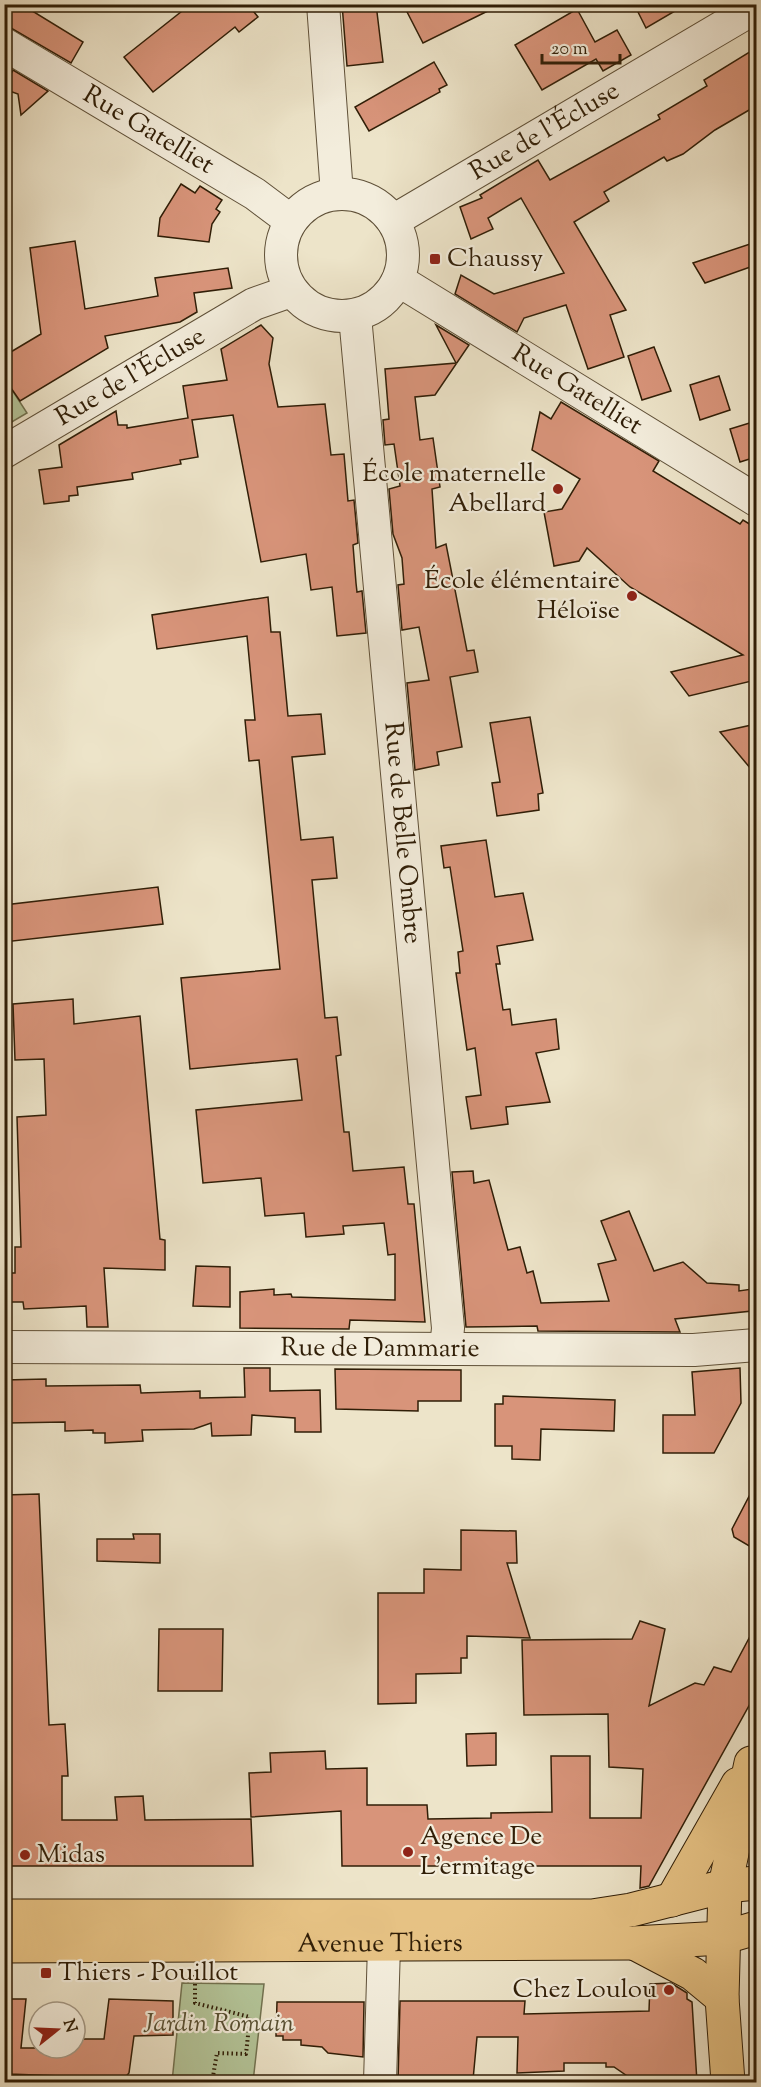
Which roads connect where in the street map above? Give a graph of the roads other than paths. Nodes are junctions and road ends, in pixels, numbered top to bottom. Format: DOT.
graph roads {
  1 [pos="323,4"];
  2 [pos="756,7"];
  3 [pos="4,44"];
  4 [pos="337,194"];
  5 [pos="291,220"];
  6 [pos="393,221"];
  7 [pos="398,280"];
  8 [pos="291,291"];
  9 [pos="355,316"];
  10 [pos="4,452"];
  11 [pos="756,500"];
  12 [pos="756,1345"];
  13 [pos="4,1347"];
  14 [pos="446,1349"];
  15 [pos="754,1757"];
  16 [pos="741,1885"];
  17 [pos="672,1900"];
  18 [pos="4,1916"];
  19 [pos="756,1928"];
  20 [pos="722,1938"];
  21 [pos="634,1943"];
  22 [pos="384,1945"];
  23 [pos="4,1946"];
  24 [pos="722,1998"];
  25 [pos="380,2082"];
  26 [pos="728,2082"];
  1 -- 4 [label="street"];
  2 -- 6 [label="street, Rue de l'Écluse"];
  3 -- 5 [label="street, Rue Gatelliet"];
  4 -- 5 [label="street"];
  4 -- 6 [label="street"];
  5 -- 8 [label="street"];
  6 -- 7 [label="street"];
  7 -- 9 [label="street"];
  7 -- 11 [label="street, Rue Gatelliet"];
  8 -- 9 [label="street"];
  8 -- 10 [label="street, Rue de l'Écluse"];
  9 -- 14 [label="street, Rue de Belle Ombre"];
  12 -- 14 [label="street, Rue de Dammarie"];
  13 -- 14 [label="street, Rue de Dammarie"];
  15 -- 16 [label="main road"];
  15 -- 17 [label="main road"];
  16 -- 17 [label="main road, Avenue Thiers"];
  16 -- 20 [label="main road"];
  17 -- 18 [label="main road, Avenue Thiers"];
  19 -- 20 [label="main road, Avenue Thiers"];
  20 -- 21 [label="main road, Avenue Thiers"];
  20 -- 24 [label="main road"];
  21 -- 22 [label="main road, Avenue Thiers"];
  21 -- 24 [label="main road"];
  22 -- 23 [label="main road, Avenue Thiers"];
  22 -- 25 [label="street"];
  24 -- 26 [label="main road"];
}
